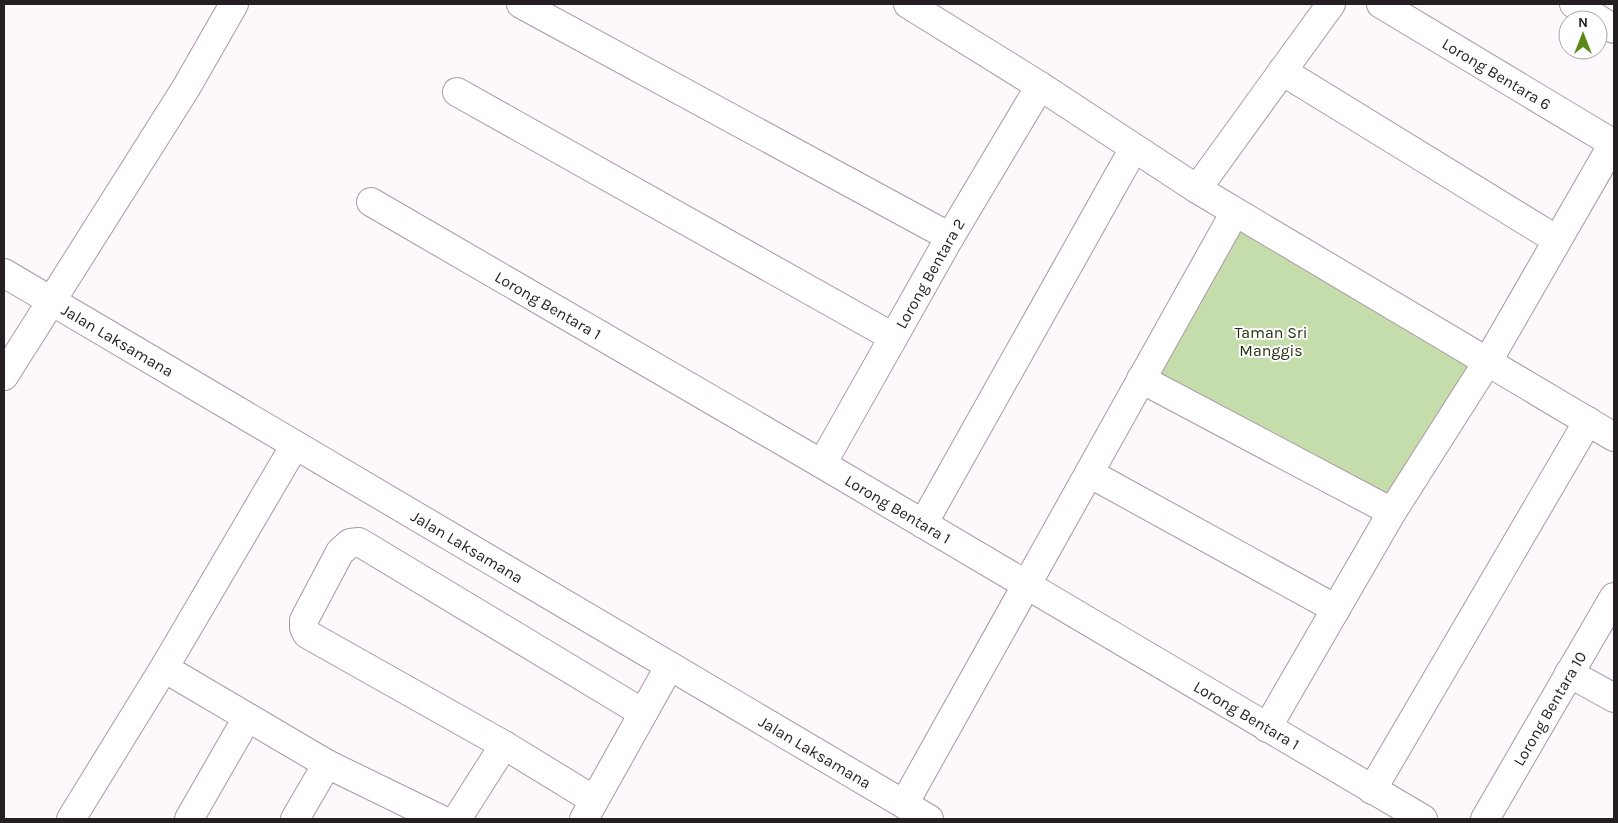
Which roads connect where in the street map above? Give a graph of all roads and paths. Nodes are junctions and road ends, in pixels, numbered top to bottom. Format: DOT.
graph roads {
  1 [pos="234,4"];
  2 [pos="521,4"];
  3 [pos="908,4"];
  4 [pos="1331,4"];
  5 [pos="1381,4"];
  6 [pos="1574,4"];
  7 [pos="1614,29"];
  8 [pos="1282,71"];
  9 [pos="1040,86"];
  10 [pos="457,92"];
  11 [pos="1614,143"];
  12 [pos="1134,148"];
  13 [pos="1197,189"];
  14 [pos="371,202"];
  15 [pos="1235,212"];
  16 [pos="950,237"];
  17 [pos="1557,240"];
  18 [pos="4,273"];
  19 [pos="52,300"];
  20 [pos="893,337"];
  21 [pos="1488,361"];
  22 [pos="4,376"];
  23 [pos="1141,379"];
  24 [pos="1588,421"];
  25 [pos="1614,437"];
  26 [pos="295,445"];
  27 [pos="822,464"];
  28 [pos="1089,473"];
  29 [pos="1392,512"];
  30 [pos="923,524"];
  31 [pos="1026,585"];
  32 [pos="1614,597"];
  33 [pos="1336,609"];
  34 [pos="668,667"];
  35 [pos="164,668"];
  36 [pos="1569,672"];
  37 [pos="1614,698"];
  38 [pos="643,713"];
  39 [pos="247,718"];
  40 [pos="1267,728"];
  41 [pos="504,745"];
  42 [pos="327,764"];
  43 [pos="1372,790"];
  44 [pos="904,804"];
  45 [pos="589,810"];
  46 [pos="71,819"];
  47 [pos="189,819"];
  48 [pos="296,819"];
  49 [pos="440,819"];
  50 [pos="457,819"];
  51 [pos="929,819"];
  52 [pos="1423,819"];
  53 [pos="1485,819"];
  1 -- 19 [label="street"];
  2 -- 16 [label="street"];
  3 -- 9 [label="street"];
  4 -- 8 [label="street"];
  5 -- 11 [label="street, Lorong Bentara 6"];
  6 -- 7 [label="street"];
  8 -- 13 [label="street"];
  8 -- 17 [label="street"];
  9 -- 12 [label="street"];
  9 -- 16 [label="street, Lorong Bentara 2"];
  10 -- 20 [label="street"];
  11 -- 17 [label="street"];
  12 -- 13 [label="street"];
  12 -- 30 [label="street"];
  13 -- 15 [label="street"];
  14 -- 27 [label="street, Lorong Bentara 1"];
  15 -- 21 [label="street"];
  15 -- 23 [label="street"];
  16 -- 20 [label="street, Lorong Bentara 2"];
  17 -- 21 [label="street"];
  18 -- 19 [label="street, Jalan Laksamana"];
  19 -- 22 [label="street"];
  19 -- 26 [label="street, Jalan Laksamana"];
  20 -- 27 [label="street, Lorong Bentara 2"];
  21 -- 24 [label="street"];
  21 -- 29 [label="street"];
  23 -- 28 [label="street"];
  23 -- 29 [label="street"];
  24 -- 25 [label="street"];
  24 -- 43 [label="street"];
  26 -- 34 [label="street, Jalan Laksamana"];
  26 -- 35 [label="street"];
  27 -- 30 [label="street, Lorong Bentara 1"];
  28 -- 31 [label="street"];
  28 -- 33 [label="street"];
  29 -- 33 [label="street"];
  30 -- 31 [label="street, Lorong Bentara 1"];
  31 -- 40 [label="street, Lorong Bentara 1"];
  31 -- 44 [label="street"];
  32 -- 36 [label="street, Lorong Bentara 10"];
  33 -- 40 [label="street"];
  34 -- 38 [label="street"];
  34 -- 44 [label="street, Jalan Laksamana"];
  35 -- 39 [label="street"];
  35 -- 46 [label="street"];
  36 -- 37 [label="street"];
  36 -- 53 [label="street, Lorong Bentara 10"];
  38 -- 41 [label="street"];
  38 -- 45 [label="street"];
  39 -- 42 [label="street"];
  39 -- 47 [label="street"];
  40 -- 43 [label="street, Lorong Bentara 1"];
  41 -- 45 [label="street"];
  41 -- 50 [label="street"];
  42 -- 48 [label="street"];
  42 -- 49 [label="street"];
  43 -- 52 [label="street, Lorong Bentara 1"];
  44 -- 51 [label="street, Jalan Laksamana"];
}
